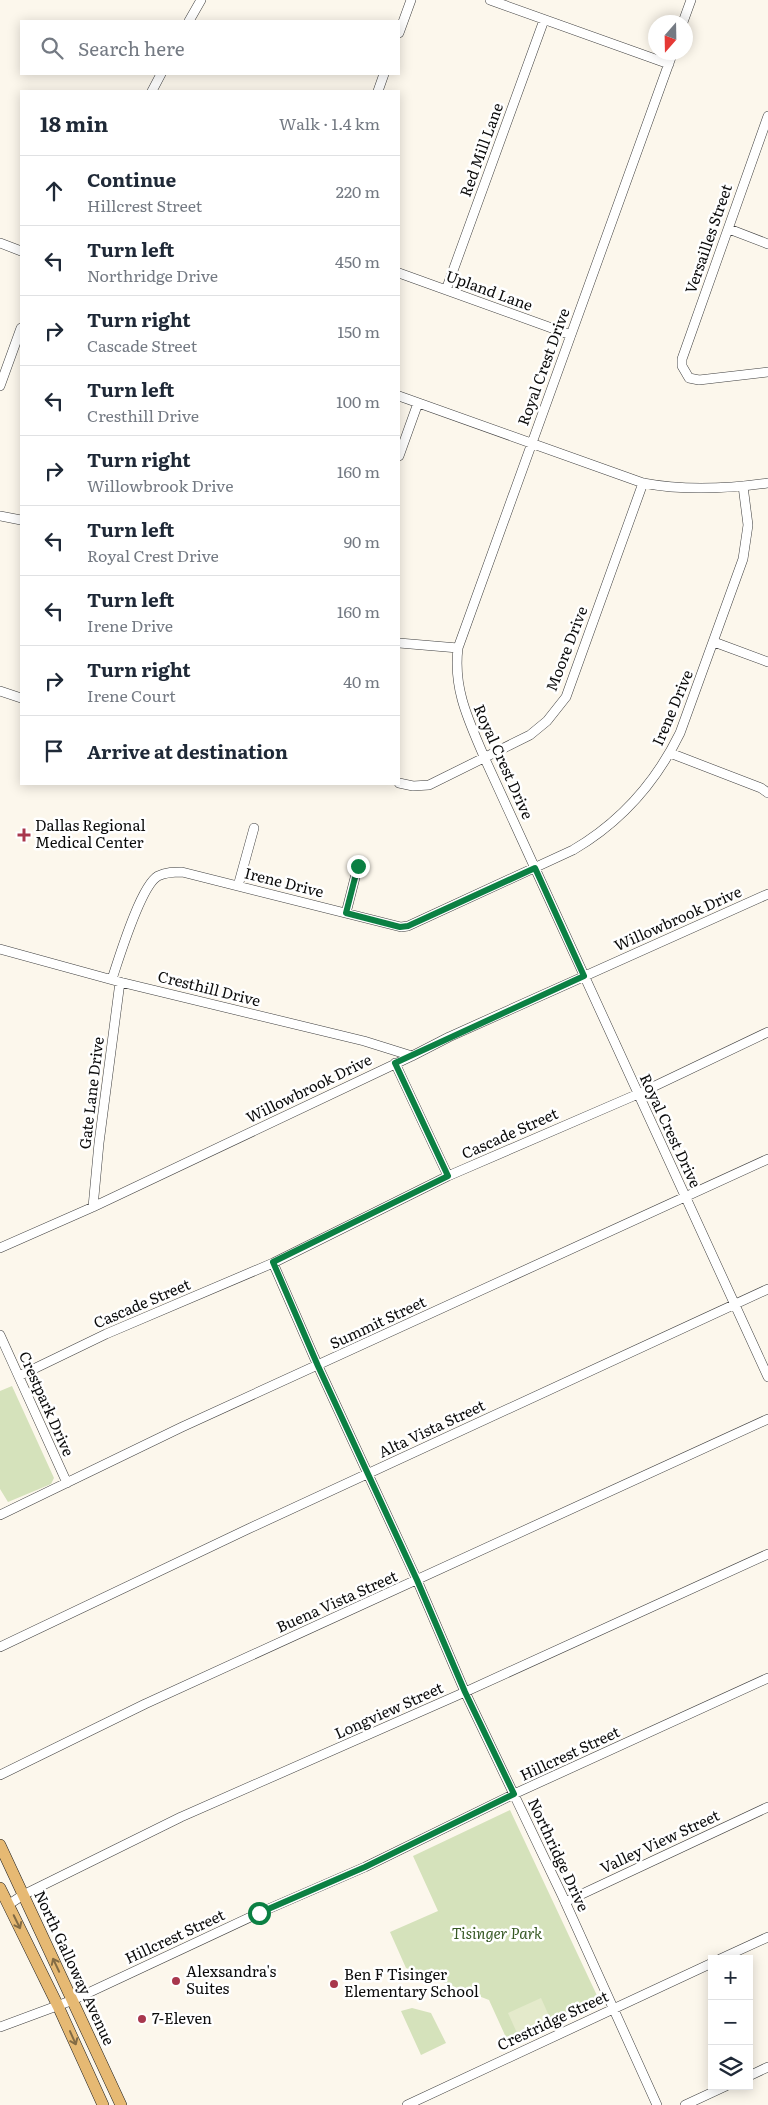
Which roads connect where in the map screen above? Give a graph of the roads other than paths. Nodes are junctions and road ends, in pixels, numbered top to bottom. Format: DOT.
graph roads {
  1 [pos="201,0"];
  2 [pos="411,0"];
  3 [pos="490,0"];
  4 [pos="692,0"];
  5 [pos="686,15"];
  6 [pos="189,20"];
  7 [pos="544,20"];
  8 [pos="400,30"];
  9 [pos="670,60"];
  10 [pos="669,64"];
  11 [pos="160,75"];
  12 [pos="384,75"];
  13 [pos="153,90"];
  14 [pos="378,90"];
  15 [pos="768,116"];
  16 [pos="764,138"];
  17 [pos="729,229"];
  18 [pos="0,244"];
  19 [pos="768,244"];
  20 [pos="20,251"];
  21 [pos="400,273"];
  22 [pos="446,290"];
  23 [pos="20,331"];
  24 [pos="571,335"];
  25 [pos="768,372"];
  26 [pos="0,386"];
  27 [pos="400,396"];
  28 [pos="418,403"];
  29 [pos="532,443"];
  30 [pos="400,453"];
  31 [pos="768,483"];
  32 [pos="643,484"];
  33 [pos="743,486"];
  34 [pos="0,516"];
  35 [pos="20,520"];
  36 [pos="714,642"];
  37 [pos="400,643"];
  38 [pos="458,648"];
  39 [pos="768,662"];
  40 [pos="0,691"];
  41 [pos="20,698"];
  42 [pos="670,753"];
  43 [pos="484,759"];
  44 [pos="400,783"];
  45 [pos="768,793"];
  46 [pos="254,828"];
  47 [pos="358,866"];
  48 [pos="535,868"];
  49 [pos="238,886"];
  50 [pos="768,894"];
  51 [pos="346,913"];
  52 [pos="127,935"];
  53 [pos="0,949"];
  54 [pos="584,976"];
  55 [pos="116,980"];
  56 [pos="768,1032"];
  57 [pos="412,1056"];
  58 [pos="395,1063"];
  59 [pos="638,1094"];
  60 [pos="768,1159"];
  61 [pos="448,1176"];
  62 [pos="685,1197"];
  63 [pos="93,1207"];
  64 [pos="0,1248"];
  65 [pos="273,1262"];
  66 [pos="768,1289"];
  67 [pos="735,1305"];
  68 [pos="0,1335"];
  69 [pos="318,1366"];
  70 [pos="19,1376"];
  71 [pos="768,1377"];
  72 [pos="768,1419"];
  73 [pos="368,1474"];
  74 [pos="67,1484"];
  75 [pos="0,1515"];
  76 [pos="768,1554"];
  77 [pos="417,1580"];
  78 [pos="0,1647"];
  79 [pos="768,1678"];
  80 [pos="465,1692"];
  81 [pos="0,1775"];
  82 [pos="514,1794"];
  83 [pos="768,1807"];
  84 [pos="0,1845"];
  85 [pos="23,1895"];
  86 [pos="4,1896"];
  87 [pos="565,1902"];
  88 [pos="768,1937"];
  89 [pos="729,1955"];
  90 [pos="708,1965"];
  91 [pos="73,2000"];
  92 [pos="58,2006"];
  93 [pos="613,2008"];
  94 [pos="0,2027"];
  95 [pos="768,2067"];
  96 [pos="753,2074"];
  97 [pos="717,2090"];
  98 [pos="103,2105"];
  99 [pos="121,2105"];
  100 [pos="407,2105"];
  101 [pos="657,2105"];
  102 [pos="685,2105"];
  1 -- 6 [label="street"];
  2 -- 8 [label="street"];
  3 -- 7 [label="street"];
  4 -- 5 [label="street"];
  7 -- 10 [label="street"];
  7 -- 22 [label="street, Red Mill Lane"];
  9 -- 10 [label="street, Royal Crest Drive"];
  10 -- 24 [label="street, Royal Crest Drive"];
  11 -- 13 [label="street"];
  12 -- 14 [label="street"];
  15 -- 16 [label="street, Versailles Street"];
  16 -- 17 [label="street, Versailles Street"];
  17 -- 19 [label="street"];
  17 -- 25 [label="street, Versailles Street"];
  18 -- 20 [label="street"];
  21 -- 22 [label="street, Upland Lane"];
  22 -- 24 [label="street, Upland Lane"];
  23 -- 26 [label="street"];
  24 -- 29 [label="street, Royal Crest Drive"];
  27 -- 28 [label="street"];
  28 -- 29 [label="street"];
  28 -- 30 [label="street"];
  29 -- 32 [label="street"];
  29 -- 38 [label="street, Royal Crest Drive"];
  31 -- 33 [label="street"];
  32 -- 33 [label="street"];
  32 -- 43 [label="street, Moore Drive"];
  33 -- 36 [label="street, Irene Drive"];
  34 -- 35 [label="street"];
  36 -- 39 [label="street"];
  36 -- 42 [label="street, Irene Drive"];
  37 -- 38 [label="street"];
  38 -- 43 [label="street, Royal Crest Drive"];
  40 -- 41 [label="street"];
  42 -- 45 [label="street"];
  42 -- 48 [label="street, Irene Drive"];
  43 -- 44 [label="street, Moore Drive"];
  43 -- 48 [label="street, Royal Crest Drive"];
  46 -- 49 [label="street"];
  47 -- 51 [label="street"];
  48 -- 51 [label="street, Irene Drive"];
  48 -- 54 [label="street, Royal Crest Drive"];
  49 -- 51 [label="street, Irene Drive"];
  49 -- 52 [label="street, Irene Drive"];
  50 -- 54 [label="street, Willowbrook Drive"];
  52 -- 55 [label="street, Gate Lane Drive"];
  53 -- 55 [label="street, Cresthill Drive"];
  54 -- 57 [label="street, Willowbrook Drive"];
  54 -- 59 [label="street, Royal Crest Drive"];
  55 -- 57 [label="street, Cresthill Drive"];
  55 -- 63 [label="street, Gate Lane Drive"];
  56 -- 59 [label="street, Cascade Street"];
  57 -- 58 [label="street, Willowbrook Drive"];
  58 -- 61 [label="street"];
  58 -- 63 [label="street, Willowbrook Drive"];
  59 -- 61 [label="street, Cascade Street"];
  59 -- 62 [label="street, Royal Crest Drive"];
  60 -- 62 [label="street, Summit Street"];
  61 -- 65 [label="street, Cascade Street"];
  62 -- 67 [label="street, Royal Crest Drive"];
  62 -- 69 [label="street, Summit Street"];
  63 -- 64 [label="street, Willowbrook Drive"];
  65 -- 69 [label="street, Northridge Drive"];
  65 -- 70 [label="street, Cascade Street"];
  66 -- 67 [label="street, Alta Vista Street"];
  67 -- 71 [label="street, Royal Crest Drive"];
  67 -- 73 [label="street, Alta Vista Street"];
  68 -- 70 [label="street, Crestpark Drive"];
  69 -- 73 [label="street, Northridge Drive"];
  69 -- 74 [label="street, Summit Street"];
  70 -- 74 [label="street, Crestpark Drive"];
  72 -- 77 [label="street, Buena Vista Street"];
  73 -- 77 [label="street, Northridge Drive"];
  73 -- 78 [label="street, Alta Vista Street"];
  74 -- 75 [label="street, Summit Street"];
  76 -- 80 [label="street, Longview Street"];
  77 -- 80 [label="street, Northridge Drive"];
  77 -- 81 [label="street, Buena Vista Street"];
  79 -- 82 [label="street, Hillcrest Street"];
  80 -- 82 [label="street, Northridge Drive"];
  80 -- 85 [label="street, Longview Street"];
  82 -- 87 [label="street, Northridge Drive"];
  82 -- 91 [label="street, Hillcrest Street"];
  83 -- 87 [label="street, Valley View Street"];
  84 -- 85 [label="main road, North Galloway Avenue"];
  85 -- 86 [label="street"];
  91 -- 85 [label="main road, North Galloway Avenue, one-way"];
  86 -- 92 [label="main road, North Galloway Avenue, one-way"];
  87 -- 93 [label="street, Northridge Drive"];
  88 -- 89 [label="street"];
  90 -- 93 [label="street, Crestridge Street"];
  91 -- 92 [label="street, Hillcrest Street"];
  91 -- 99 [label="main road, North Galloway Avenue"];
  92 -- 94 [label="street, Hillcrest Street"];
  92 -- 98 [label="main road, North Galloway Avenue, one-way"];
  93 -- 100 [label="street, Crestridge Street"];
  93 -- 101 [label="street, Northridge Drive"];
  95 -- 96 [label="street"];
  97 -- 102 [label="street"];
}
